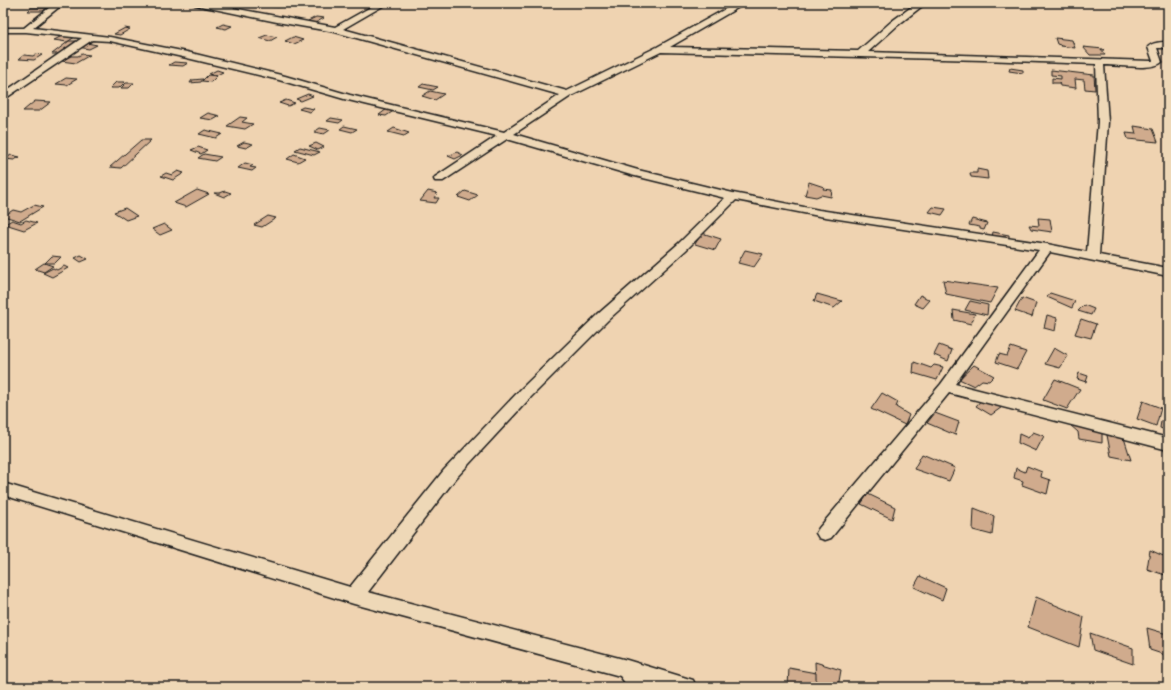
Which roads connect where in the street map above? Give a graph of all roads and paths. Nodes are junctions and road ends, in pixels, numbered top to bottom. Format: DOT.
graph roads {
  1 [pos="60,3"];
  2 [pos="195,3"];
  3 [pos="384,3"];
  4 [pos="742,3"];
  5 [pos="922,3"];
  6 [pos="3,30"];
  7 [pos="26,30"];
  8 [pos="336,30"];
  9 [pos="90,37"];
  10 [pos="1168,45"];
  11 [pos="660,48"];
  12 [pos="861,53"];
  13 [pos="1100,63"];
  14 [pos="568,94"];
  15 [pos="3,97"];
  16 [pos="506,135"];
  17 [pos="439,179"];
  18 [pos="733,196"];
  19 [pos="1047,248"];
  20 [pos="1094,256"];
  21 [pos="1168,272"];
  22 [pos="946,387"];
  23 [pos="1168,444"];
  24 [pos="3,489"];
  25 [pos="825,533"];
  26 [pos="354,596"];
  27 [pos="627,669"];
  28 [pos="639,687"];
  29 [pos="686,687"];
  1 -- 7 [label="street"];
  2 -- 8 [label="street"];
  3 -- 8 [label="street"];
  4 -- 11 [label="street"];
  5 -- 12 [label="street"];
  6 -- 7 [label="street"];
  7 -- 9 [label="street"];
  8 -- 14 [label="street"];
  9 -- 15 [label="street"];
  9 -- 16 [label="street"];
  10 -- 13 [label="street"];
  11 -- 12 [label="street"];
  11 -- 14 [label="street"];
  12 -- 13 [label="street"];
  13 -- 20 [label="street"];
  14 -- 16 [label="street"];
  16 -- 17 [label="street"];
  16 -- 18 [label="street"];
  18 -- 19 [label="street"];
  18 -- 26 [label="street"];
  19 -- 20 [label="street"];
  19 -- 22 [label="street"];
  20 -- 21 [label="street"];
  22 -- 23 [label="street"];
  22 -- 25 [label="street"];
  24 -- 26 [label="street"];
  26 -- 27 [label="street"];
  27 -- 28 [label="street"];
  27 -- 29 [label="street"];
}
